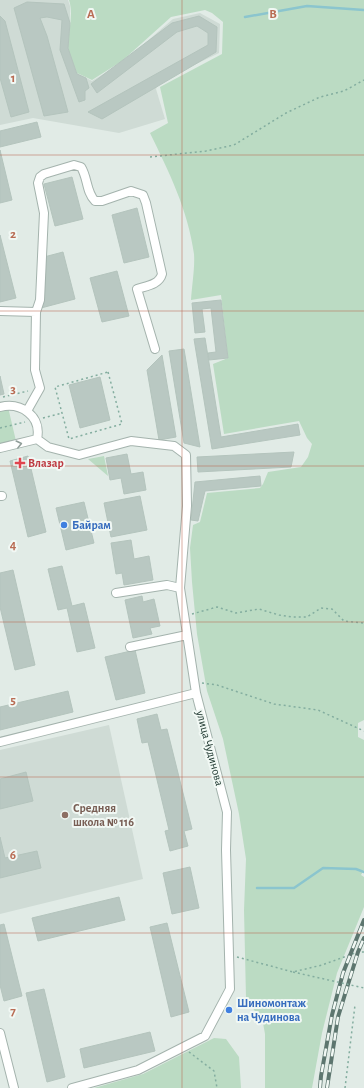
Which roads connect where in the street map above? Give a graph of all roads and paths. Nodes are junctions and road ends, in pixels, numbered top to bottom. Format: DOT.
graph roads {
  1 [pos="364,80"];
  2 [pos="150,157"];
  3 [pos="0,311"];
  4 [pos="36,312"];
  5 [pos="155,349"];
  6 [pos="40,388"];
  7 [pos="0,398"];
  8 [pos="0,407"];
  9 [pos="27,411"];
  10 [pos="62,413"];
  11 [pos="37,439"];
  12 [pos="0,448"];
  13 [pos="180,588"];
  14 [pos="116,593"];
  15 [pos="184,616"];
  16 [pos="364,623"];
  17 [pos="187,635"];
  18 [pos="130,646"];
  19 [pos="194,682"];
  20 [pos="196,693"];
  21 [pos="364,731"];
  22 [pos="0,742"];
  23 [pos="364,952"];
  24 [pos="242,959"];
  25 [pos="293,972"];
  26 [pos="364,988"];
  27 [pos="355,1005"];
  28 [pos="0,1033"];
  29 [pos="183,1047"];
  30 [pos="14,1088"];
  31 [pos="72,1088"];
  32 [pos="217,1088"];
  33 [pos="346,1088"];
  1 -- 2 [label="path"];
  3 -- 4 [label="street"];
  4 -- 5 [label="street"];
  4 -- 6 [label="street"];
  6 -- 7 [label="path"];
  6 -- 9 [label="street"];
  8 -- 9 [label="street"];
  9 -- 11 [label="street"];
  10 -- 10 [label="path"];
  12 -- 11 [label="street, one-way"];
  11 -- 13 [label="street, улица Чудинова"];
  13 -- 14 [label="street"];
  13 -- 15 [label="street, улица Чудинова"];
  15 -- 16 [label="path"];
  15 -- 17 [label="street, улица Чудинова"];
  17 -- 18 [label="street"];
  17 -- 19 [label="street, улица Чудинова"];
  19 -- 20 [label="street, улица Чудинова"];
  19 -- 21 [label="path"];
  20 -- 22 [label="street"];
  20 -- 29 [label="street, улица Чудинова"];
  23 -- 25 [label="path"];
  24 -- 25 [label="path"];
  25 -- 26 [label="path, bridge"];
  27 -- 33 [label="path"];
  28 -- 30 [label="street"];
  29 -- 31 [label="street, улица Чудинова"];
  29 -- 32 [label="path"];
}
